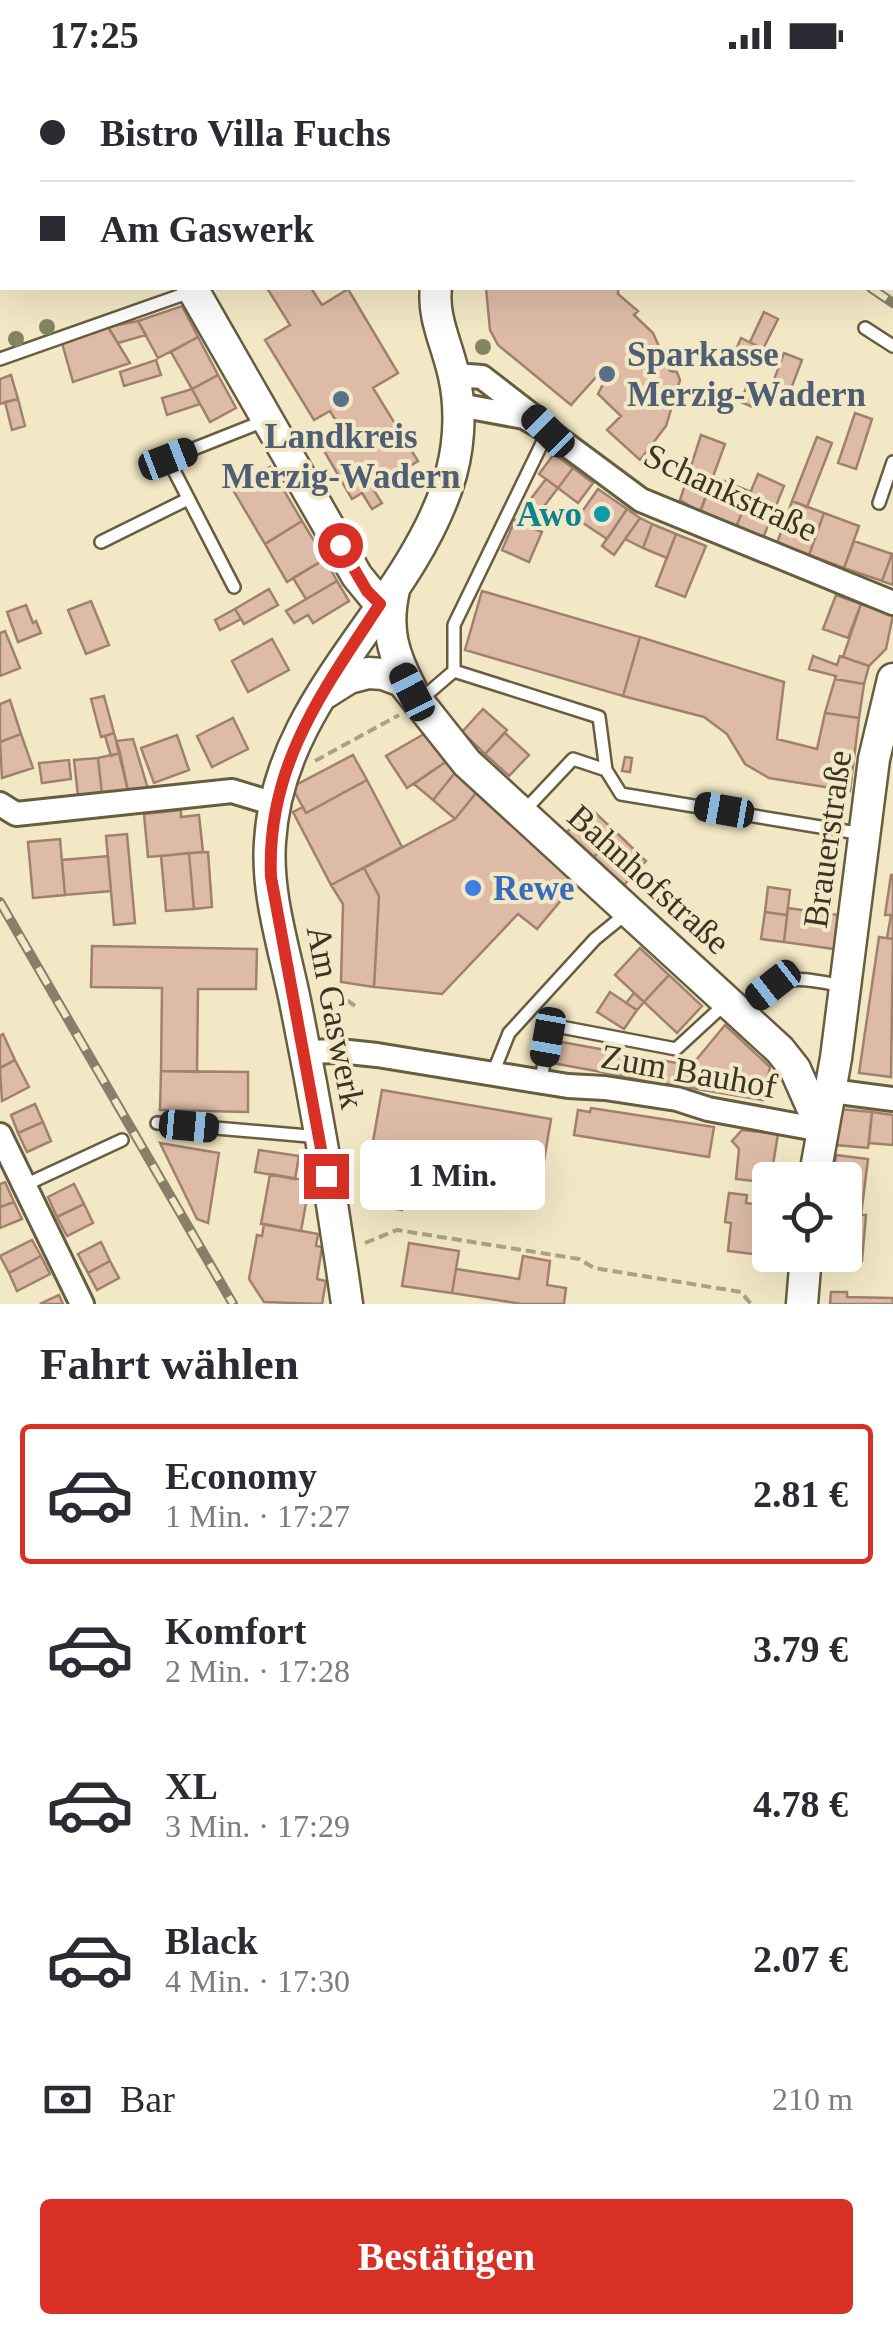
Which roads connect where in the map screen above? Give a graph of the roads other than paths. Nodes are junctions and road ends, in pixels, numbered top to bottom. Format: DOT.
graph roads {
  1 [pos="190,290"];
  2 [pos="194,290"];
  3 [pos="432,290"];
  4 [pos="865,328"];
  5 [pos="893,346"];
  6 [pos="0,359"];
  7 [pos="456,390"];
  8 [pos="268,420"];
  9 [pos="548,431"];
  10 [pos="893,462"];
  11 [pos="188,498"];
  12 [pos="880,503"];
  13 [pos="102,542"];
  14 [pos="234,587"];
  15 [pos="388,593"];
  16 [pos="893,603"];
  17 [pos="454,671"];
  18 [pos="893,679"];
  19 [pos="416,696"];
  20 [pos="319,697"];
  21 [pos="606,770"];
  22 [pos="279,790"];
  23 [pos="0,804"];
  24 [pos="521,814"];
  25 [pos="865,823"];
  26 [pos="630,911"];
  27 [pos="845,986"];
  28 [pos="733,1006"];
  29 [pos="306,1052"];
  30 [pos="492,1074"];
  31 [pos="541,1081"];
  32 [pos="831,1091"];
  33 [pos="893,1100"];
  34 [pos="157,1123"];
  35 [pos="822,1130"];
  36 [pos="0,1135"];
  37 [pos="320,1137"];
  38 [pos="122,1140"];
  39 [pos="817,1162"];
  40 [pos="24,1185"];
  41 [pos="805,1272"];
  42 [pos="82,1304"];
  43 [pos="347,1304"];
  44 [pos="802,1304"];
  1 -- 6 [label="lane"];
  2 -- 8 [label="main road"];
  3 -- 7 [label="main road"];
  4 -- 5 [label="lane"];
  7 -- 9 [label="street, Schankstraße"];
  7 -- 15 [label="main road, Am Gaswerk"];
  8 -- 11 [label="lane"];
  8 -- 15 [label="main road"];
  9 -- 16 [label="street, Schankstraße"];
  9 -- 17 [label="lane"];
  10 -- 12 [label="lane"];
  11 -- 13 [label="lane"];
  11 -- 14 [label="lane"];
  15 -- 19 [label="main road, Bahnhofstraße"];
  15 -- 20 [label="main road, Am Gaswerk"];
  17 -- 19 [label="lane"];
  17 -- 21 [label="lane"];
  18 -- 25 [label="main road, Brauerstraße"];
  19 -- 20 [label="main road, Bahnhofstraße"];
  19 -- 24 [label="main road, Bahnhofstraße"];
  20 -- 22 [label="main road, Am Gaswerk"];
  21 -- 24 [label="lane"];
  21 -- 25 [label="lane"];
  22 -- 23 [label="street"];
  22 -- 29 [label="main road, Am Gaswerk"];
  24 -- 26 [label="main road, Bahnhofstraße"];
  25 -- 27 [label="main road, Brauerstraße"];
  26 -- 28 [label="main road, Bahnhofstraße"];
  26 -- 30 [label="lane"];
  27 -- 28 [label="lane"];
  27 -- 32 [label="main road, Brauerstraße"];
  28 -- 31 [label="lane"];
  28 -- 35 [label="main road, Bahnhofstraße"];
  29 -- 30 [label="street, Zum Bauhof"];
  29 -- 37 [label="main road, Am Gaswerk"];
  30 -- 31 [label="street, Zum Bauhof"];
  31 -- 35 [label="street, Zum Bauhof"];
  32 -- 33 [label="street"];
  32 -- 35 [label="main road, Brauerstraße"];
  34 -- 37 [label="lane"];
  35 -- 39 [label="main road, Brauerstraße"];
  36 -- 40 [label="street"];
  37 -- 43 [label="main road, Am Gaswerk"];
  38 -- 40 [label="lane"];
  40 -- 42 [label="street"];
  41 -- 44 [label="main road"];
}
